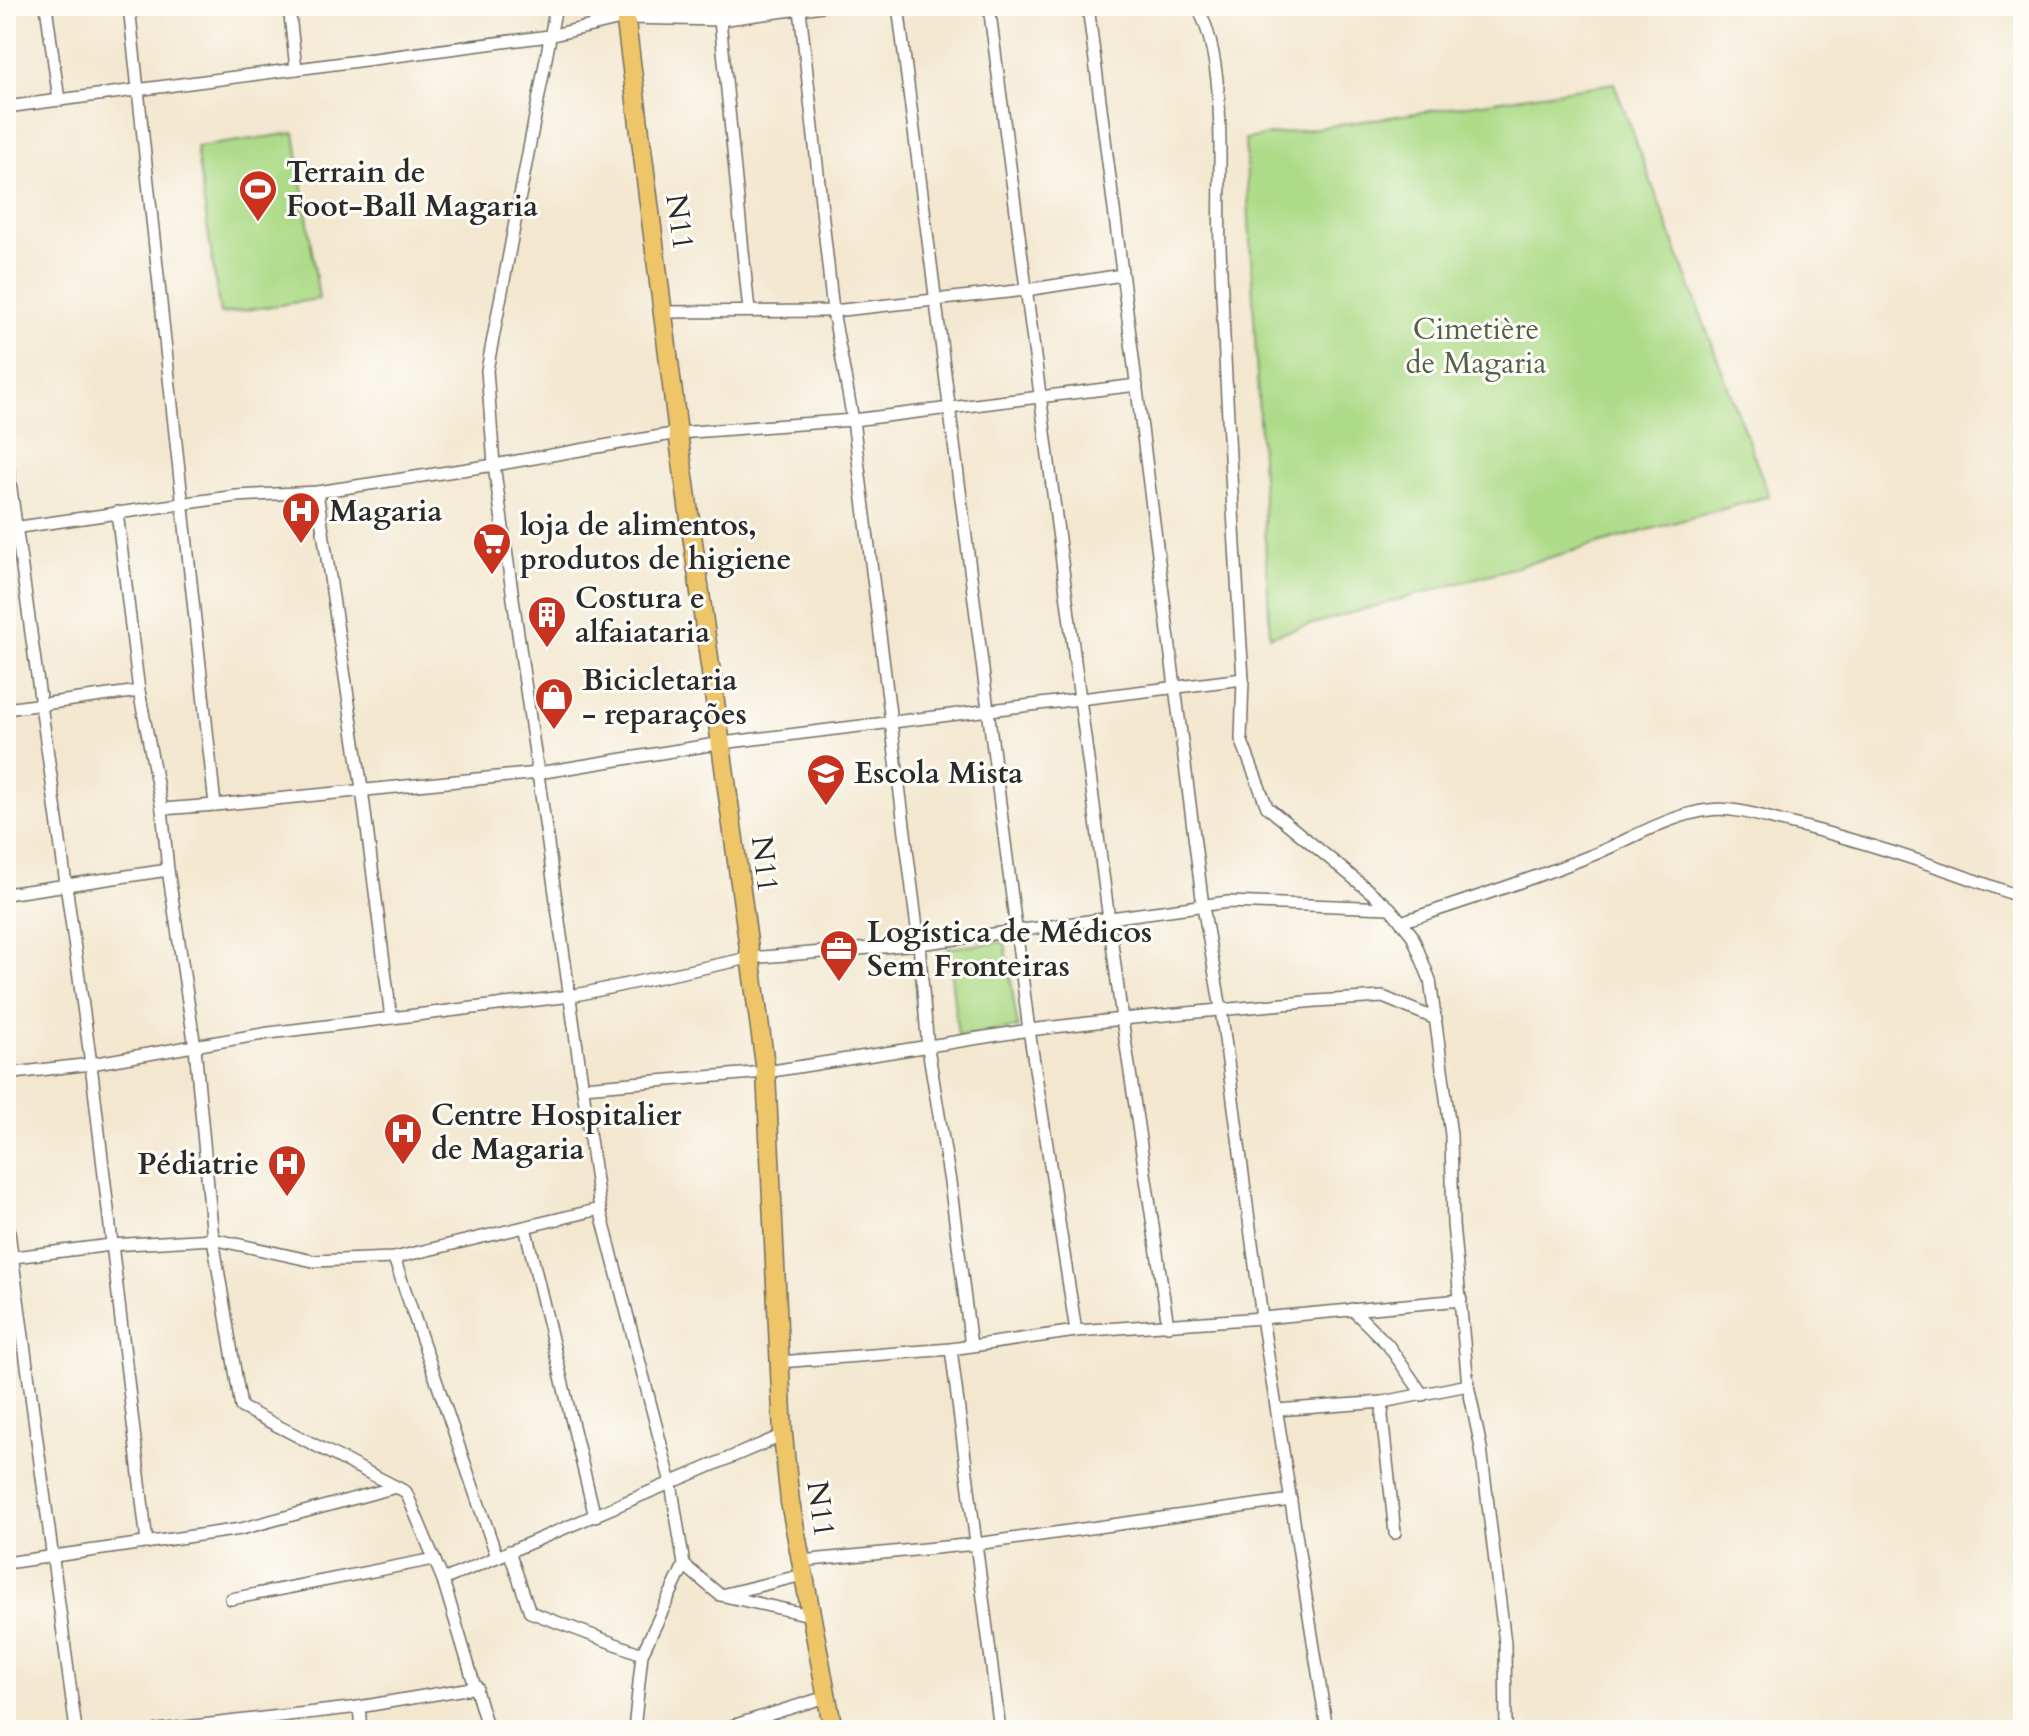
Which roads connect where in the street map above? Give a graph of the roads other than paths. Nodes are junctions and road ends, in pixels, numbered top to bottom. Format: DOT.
graph roads {
  1 [pos="46,6"];
  2 [pos="129,6"];
  3 [pos="289,6"];
  4 [pos="556,6"];
  5 [pos="822,6"];
  6 [pos="898,6"];
  7 [pos="989,6"];
  8 [pos="1088,6"];
  9 [pos="1197,6"];
  10 [pos="800,9"];
  11 [pos="624,12"];
  12 [pos="720,20"];
  13 [pos="549,36"];
  14 [pos="296,69"];
  15 [pos="138,90"];
  16 [pos="59,100"];
  17 [pos="6,107"];
  18 [pos="1122,275"];
  19 [pos="1026,290"];
  20 [pos="936,299"];
  21 [pos="749,311"];
  22 [pos="833,311"];
  23 [pos="664,312"];
  24 [pos="1137,385"];
  25 [pos="1041,397"];
  26 [pos="949,408"];
  27 [pos="853,420"];
  28 [pos="678,433"];
  29 [pos="6,453"];
  30 [pos="494,465"];
  31 [pos="317,492"];
  32 [pos="182,503"];
  33 [pos="117,512"];
  34 [pos="11,528"];
  35 [pos="1243,679"];
  36 [pos="1175,688"];
  37 [pos="139,691"];
  38 [pos="1080,699"];
  39 [pos="40,705"];
  40 [pos="6,709"];
  41 [pos="988,711"];
  42 [pos="891,723"];
  43 [pos="722,743"];
  44 [pos="538,773"];
  45 [pos="362,789"];
  46 [pos="215,805"];
  47 [pos="162,809"];
  48 [pos="168,870"];
  49 [pos="65,886"];
  50 [pos="6,894"];
  51 [pos="2023,898"];
  52 [pos="1203,906"];
  53 [pos="1390,908"];
  54 [pos="1109,919"];
  55 [pos="1401,922"];
  56 [pos="1017,931"];
  57 [pos="919,944"];
  58 [pos="749,958"];
  59 [pos="571,996"];
  60 [pos="1221,1009"];
  61 [pos="391,1018"];
  62 [pos="1122,1019"];
  63 [pos="1436,1019"];
  64 [pos="1029,1030"];
  65 [pos="195,1047"];
  66 [pos="928,1048"];
  67 [pos="91,1064"];
  68 [pos="766,1072"];
  69 [pos="6,1074"];
  70 [pos="583,1087"];
  71 [pos="600,1209"];
  72 [pos="6,1210"];
  73 [pos="525,1227"];
  74 [pos="213,1239"];
  75 [pos="111,1245"];
  76 [pos="9,1258"];
  77 [pos="394,1258"];
  78 [pos="1461,1300"];
  79 [pos="1352,1309"];
  80 [pos="1262,1318"];
  81 [pos="1168,1326"];
  82 [pos="1076,1331"];
  83 [pos="971,1346"];
  84 [pos="951,1349"];
  85 [pos="779,1362"];
  86 [pos="1468,1385"];
  87 [pos="1423,1395"];
  88 [pos="1383,1402"];
  89 [pos="1277,1410"];
  90 [pos="783,1435"];
  91 [pos="671,1483"];
  92 [pos="396,1487"];
  93 [pos="1291,1500"];
  94 [pos="595,1517"];
  95 [pos="1395,1533"];
  96 [pos="147,1543"];
  97 [pos="976,1544"];
  98 [pos="509,1551"];
  99 [pos="53,1557"];
  100 [pos="497,1557"];
  101 [pos="434,1559"];
  102 [pos="6,1563"];
  103 [pos="684,1565"];
  104 [pos="802,1568"];
  105 [pos="443,1580"];
  106 [pos="720,1595"];
  107 [pos="231,1599"];
  108 [pos="810,1615"];
  109 [pos="642,1654"];
  110 [pos="477,1687"];
  111 [pos="826,1697"];
  112 [pos="359,1707"];
  113 [pos="76,1730"];
  114 [pos="158,1730"];
  115 [pos="361,1730"];
  116 [pos="488,1730"];
  117 [pos="634,1730"];
  118 [pos="719,1730"];
  119 [pos="833,1730"];
  120 [pos="1000,1730"];
  121 [pos="1327,1730"];
  122 [pos="1506,1730"];
  1 -- 16 [label="street"];
  2 -- 15 [label="street"];
  3 -- 14 [label="street"];
  4 -- 13 [label="street"];
  5 -- 10 [label="street"];
  6 -- 20 [label="street"];
  7 -- 19 [label="street"];
  8 -- 18 [label="street"];
  9 -- 35 [label="street"];
  10 -- 12 [label="street"];
  10 -- 22 [label="street"];
  11 -- 12 [label="street"];
  11 -- 13 [label="street"];
  11 -- 23 [label="main road, N11"];
  12 -- 21 [label="street"];
  13 -- 14 [label="street"];
  13 -- 30 [label="street"];
  14 -- 15 [label="street"];
  15 -- 16 [label="street"];
  15 -- 32 [label="street"];
  16 -- 17 [label="street"];
  18 -- 19 [label="street"];
  18 -- 24 [label="street"];
  19 -- 20 [label="street"];
  19 -- 25 [label="street"];
  20 -- 22 [label="street"];
  20 -- 26 [label="street"];
  21 -- 22 [label="street"];
  21 -- 23 [label="street"];
  22 -- 27 [label="street"];
  23 -- 28 [label="main road, N11"];
  24 -- 25 [label="street"];
  24 -- 36 [label="street"];
  25 -- 26 [label="street"];
  25 -- 38 [label="street"];
  26 -- 27 [label="street"];
  26 -- 41 [label="street"];
  27 -- 28 [label="street"];
  27 -- 42 [label="street"];
  28 -- 30 [label="street"];
  28 -- 43 [label="main road, N11"];
  29 -- 34 [label="street"];
  30 -- 31 [label="street"];
  30 -- 44 [label="street"];
  31 -- 32 [label="street"];
  31 -- 45 [label="street"];
  32 -- 33 [label="street"];
  32 -- 46 [label="street"];
  33 -- 34 [label="street"];
  33 -- 37 [label="street"];
  34 -- 39 [label="street"];
  35 -- 36 [label="street"];
  35 -- 53 [label="street"];
  36 -- 38 [label="street"];
  36 -- 52 [label="street"];
  37 -- 39 [label="street"];
  37 -- 47 [label="street"];
  38 -- 41 [label="street"];
  38 -- 54 [label="street"];
  39 -- 40 [label="street"];
  39 -- 49 [label="street"];
  41 -- 42 [label="street"];
  41 -- 56 [label="street"];
  42 -- 43 [label="street"];
  42 -- 57 [label="street"];
  43 -- 44 [label="street"];
  43 -- 58 [label="main road, N11"];
  44 -- 45 [label="street"];
  44 -- 59 [label="street"];
  45 -- 46 [label="street"];
  45 -- 61 [label="street"];
  46 -- 47 [label="street"];
  47 -- 48 [label="street"];
  48 -- 49 [label="street"];
  48 -- 65 [label="street"];
  49 -- 50 [label="street"];
  49 -- 67 [label="street"];
  51 -- 55 [label="street"];
  52 -- 53 [label="street"];
  52 -- 54 [label="street"];
  52 -- 60 [label="street"];
  53 -- 55 [label="street"];
  54 -- 56 [label="street"];
  54 -- 62 [label="street"];
  55 -- 63 [label="street"];
  56 -- 57 [label="street"];
  56 -- 64 [label="street"];
  57 -- 58 [label="street"];
  57 -- 66 [label="street"];
  58 -- 59 [label="street"];
  58 -- 68 [label="main road, N11"];
  59 -- 61 [label="street"];
  59 -- 70 [label="street"];
  60 -- 62 [label="street"];
  60 -- 63 [label="street"];
  60 -- 80 [label="street"];
  61 -- 65 [label="street"];
  62 -- 64 [label="street"];
  62 -- 81 [label="street"];
  63 -- 78 [label="street"];
  64 -- 66 [label="street"];
  64 -- 82 [label="street"];
  65 -- 67 [label="street"];
  65 -- 74 [label="street"];
  66 -- 68 [label="street"];
  66 -- 83 [label="street"];
  67 -- 69 [label="street"];
  67 -- 75 [label="street"];
  68 -- 70 [label="street"];
  68 -- 85 [label="main road, N11"];
  70 -- 71 [label="street"];
  71 -- 73 [label="street"];
  71 -- 91 [label="street"];
  72 -- 76 [label="street"];
  73 -- 77 [label="street"];
  73 -- 94 [label="street"];
  74 -- 75 [label="street"];
  74 -- 77 [label="street"];
  74 -- 92 [label="street"];
  75 -- 76 [label="street"];
  75 -- 96 [label="street"];
  76 -- 99 [label="street"];
  77 -- 100 [label="street"];
  78 -- 79 [label="street"];
  78 -- 86 [label="street"];
  79 -- 80 [label="street"];
  79 -- 87 [label="street"];
  80 -- 81 [label="street"];
  80 -- 89 [label="street"];
  81 -- 82 [label="street"];
  82 -- 83 [label="street"];
  83 -- 84 [label="street"];
  84 -- 85 [label="street"];
  84 -- 97 [label="street"];
  85 -- 90 [label="main road, N11"];
  86 -- 87 [label="street"];
  86 -- 122 [label="street"];
  87 -- 88 [label="street"];
  88 -- 89 [label="street"];
  88 -- 95 [label="street"];
  89 -- 93 [label="street"];
  90 -- 91 [label="street"];
  90 -- 104 [label="main road, N11"];
  91 -- 94 [label="street"];
  91 -- 103 [label="street"];
  92 -- 96 [label="street"];
  92 -- 101 [label="street"];
  93 -- 97 [label="street"];
  93 -- 121 [label="street"];
  94 -- 98 [label="street"];
  96 -- 99 [label="street"];
  97 -- 104 [label="street"];
  97 -- 120 [label="street"];
  98 -- 100 [label="street"];
  98 -- 109 [label="street"];
  99 -- 102 [label="street"];
  99 -- 113 [label="street"];
  100 -- 105 [label="street"];
  101 -- 105 [label="street"];
  101 -- 107 [label="street"];
  103 -- 106 [label="street"];
  103 -- 109 [label="street"];
  104 -- 106 [label="street"];
  104 -- 108 [label="main road, N11"];
  105 -- 110 [label="street"];
  106 -- 108 [label="street"];
  108 -- 111 [label="main road, N11"];
  109 -- 117 [label="street"];
  110 -- 112 [label="street"];
  110 -- 116 [label="street"];
  111 -- 118 [label="street"];
  111 -- 119 [label="main road, N11"];
  112 -- 114 [label="street"];
  112 -- 115 [label="street"];
}
